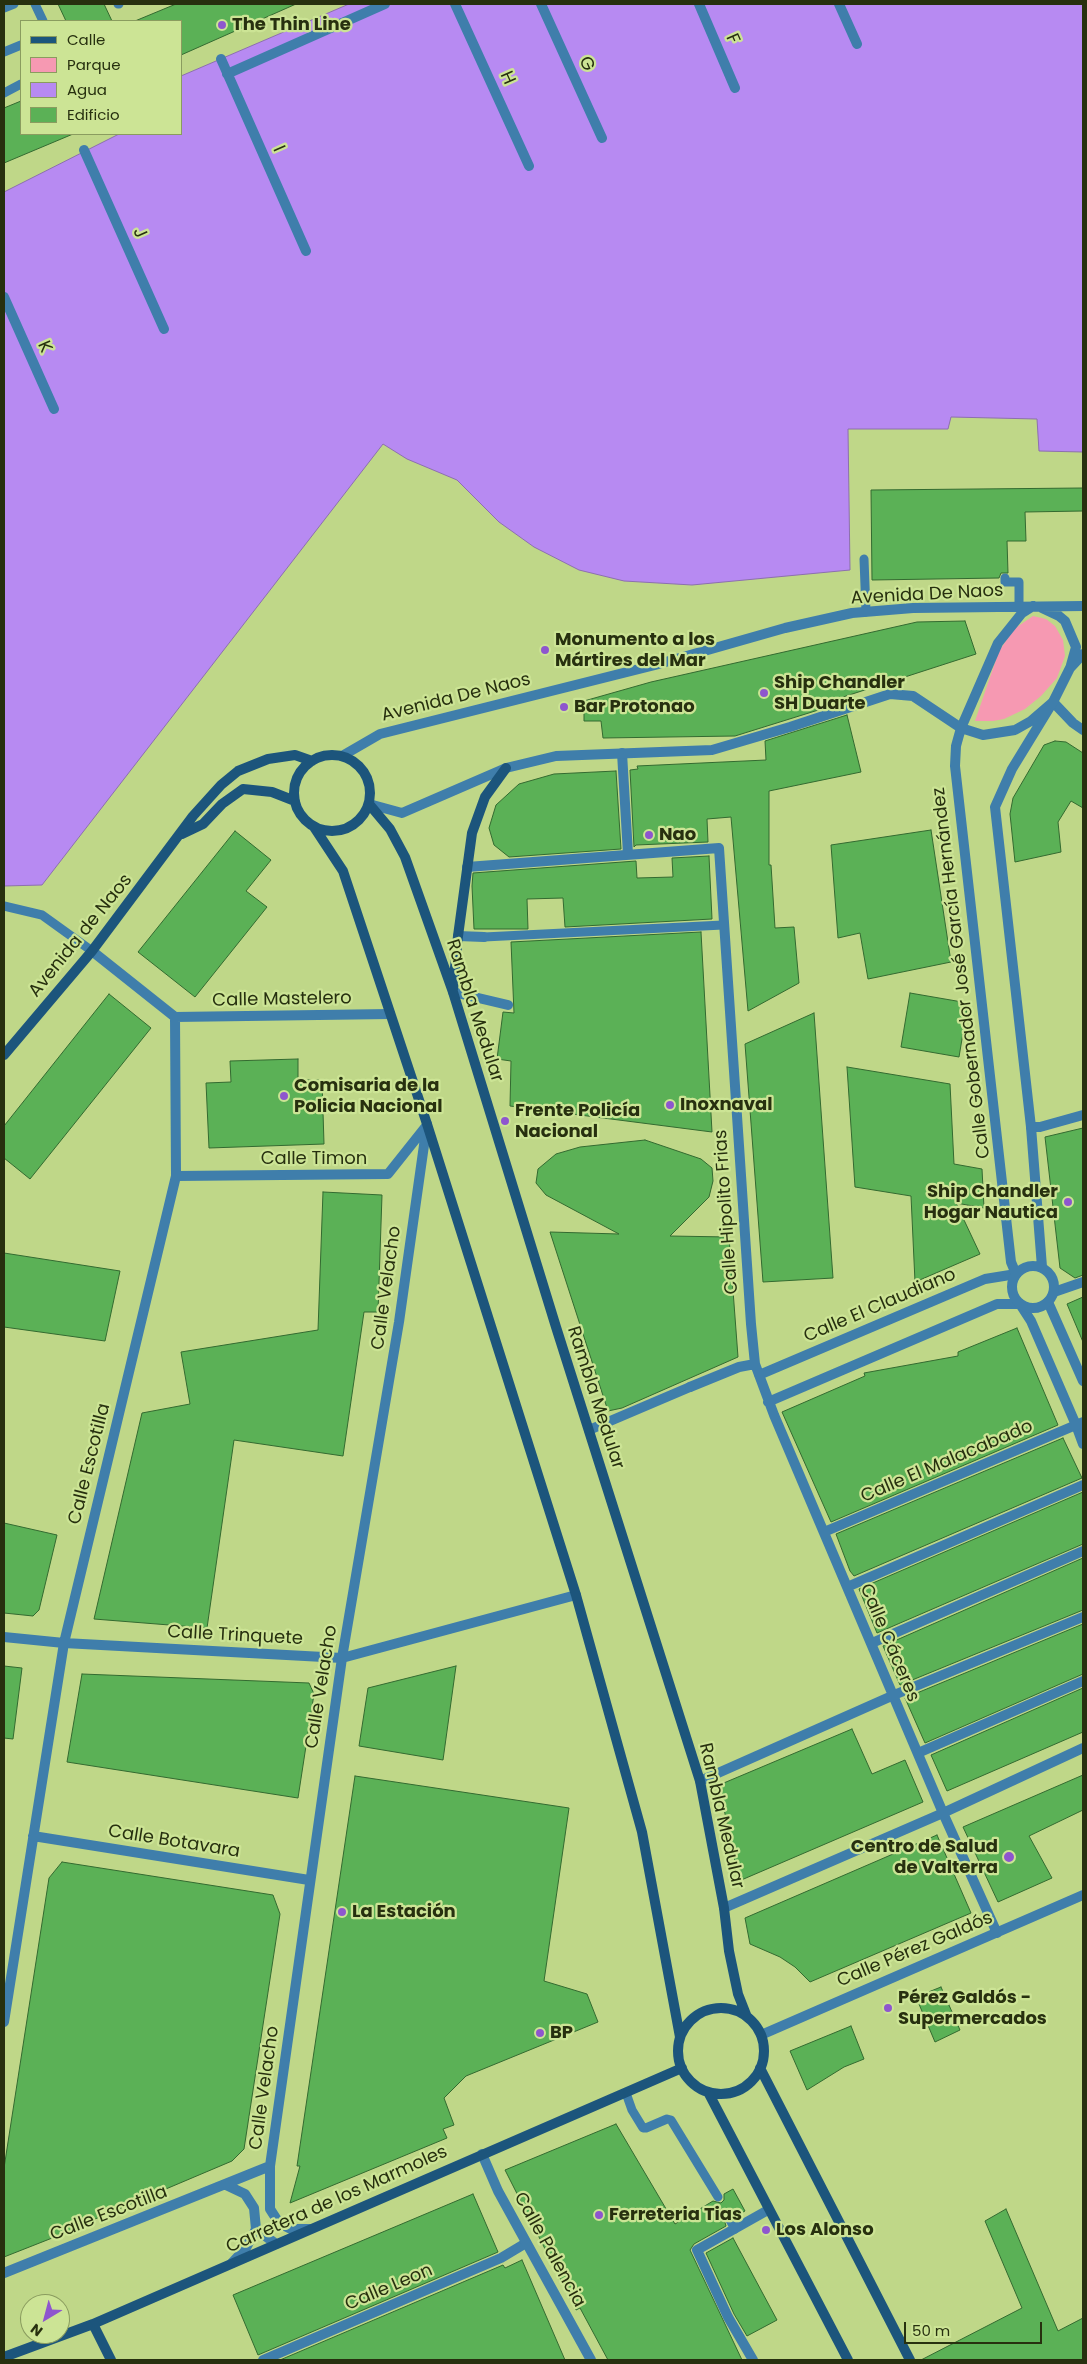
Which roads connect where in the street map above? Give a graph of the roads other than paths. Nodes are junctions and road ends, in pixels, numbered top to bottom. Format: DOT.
graph roads {
  1 [pos="14,4"];
  2 [pos="35,4"];
  3 [pos="385,4"];
  4 [pos="456,4"];
  5 [pos="541,4"];
  6 [pos="699,4"];
  7 [pos="839,4"];
  8 [pos="4,8"];
  9 [pos="43,20"];
  10 [pos="857,44"];
  11 [pos="20,45"];
  12 [pos="4,52"];
  13 [pos="221,59"];
  14 [pos="227,74"];
  15 [pos="20,84"];
  16 [pos="735,88"];
  17 [pos="4,92"];
  18 [pos="602,138"];
  19 [pos="84,150"];
  20 [pos="529,166"];
  21 [pos="306,251"];
  22 [pos="4,297"];
  23 [pos="164,329"];
  24 [pos="54,409"];
  25 [pos="864,559"];
  26 [pos="1005,578"];
  27 [pos="1019,606"];
  28 [pos="1037,606"];
  29 [pos="1083,606"];
  30 [pos="866,612"];
  31 [pos="1083,654"];
  32 [pos="1070,668"];
  33 [pos="1053,702"];
  34 [pos="961,728"];
  35 [pos="1083,730"];
  36 [pos="622,753"];
  37 [pos="342,756"];
  38 [pos="312,761"];
  39 [pos="506,768"];
  40 [pos="295,801"];
  41 [pos="369,804"];
  42 [pos="314,827"];
  43 [pos="181,834"];
  44 [pos="628,854"];
  45 [pos="467,867"];
  46 [pos="4,906"];
  47 [pos="723,925"];
  48 [pos="458,936"];
  49 [pos="484,937"];
  50 [pos="92,951"];
  51 [pos="453,992"];
  52 [pos="508,1005"];
  53 [pos="390,1014"];
  54 [pos="175,1017"];
  55 [pos="4,1055"];
  56 [pos="1083,1115"];
  57 [pos="427,1124"];
  58 [pos="1031,1126"];
  59 [pos="176,1176"];
  60 [pos="1042,1268"];
  61 [pos="1016,1274"];
  62 [pos="1083,1282"];
  63 [pos="1054,1292"];
  64 [pos="1048,1302"];
  65 [pos="1020,1304"];
  66 [pos="755,1364"];
  67 [pos="759,1375"];
  68 [pos="1083,1381"];
  69 [pos="768,1402"];
  70 [pos="1080,1423"];
  71 [pos="589,1430"];
  72 [pos="1083,1444"];
  73 [pos="1083,1485"];
  74 [pos="824,1532"];
  75 [pos="1083,1550"];
  76 [pos="847,1587"];
  77 [pos="576,1595"];
  78 [pos="1083,1617"];
  79 [pos="4,1637"];
  80 [pos="64,1643"];
  81 [pos="872,1643"];
  82 [pos="342,1658"];
  83 [pos="1083,1681"];
  84 [pos="894,1695"];
  85 [pos="1083,1748"];
  86 [pos="918,1753"];
  87 [pos="700,1781"];
  88 [pos="943,1813"];
  89 [pos="34,1836"];
  90 [pos="309,1880"];
  91 [pos="1083,1895"];
  92 [pos="724,1908"];
  93 [pos="997,1933"];
  94 [pos="747,2017"];
  95 [pos="4,2022"];
  96 [pos="761,2035"];
  97 [pos="680,2037"];
  98 [pos="682,2068"];
  99 [pos="760,2068"];
  100 [pos="708,2092"];
  101 [pos="626,2093"];
  102 [pos="482,2154"];
  103 [pos="270,2166"];
  104 [pos="226,2185"];
  105 [pos="718,2197"];
  106 [pos="768,2210"];
  107 [pos="256,2229"];
  108 [pos="309,2229"];
  109 [pos="526,2243"];
  110 [pos="276,2244"];
  111 [pos="232,2263"];
  112 [pos="4,2273"];
  113 [pos="92,2324"];
  114 [pos="4,2357"];
  115 [pos="111,2360"];
  116 [pos="263,2360"];
  117 [pos="589,2360"];
  118 [pos="753,2360"];
  119 [pos="848,2360"];
  120 [pos="910,2360"];
  1 -- 8 [label="lane"];
  2 -- 9 [label="lane"];
  3 -- 14 [label="street"];
  4 -- 20 [label="street, H"];
  5 -- 18 [label="street, G"];
  6 -- 16 [label="street, F"];
  7 -- 10 [label="street"];
  11 -- 12 [label="lane"];
  13 -- 14 [label="street, I"];
  14 -- 21 [label="street, I"];
  15 -- 17 [label="lane"];
  19 -- 23 [label="street, J"];
  22 -- 24 [label="street, K"];
  25 -- 30 [label="lane"];
  26 -- 27 [label="lane"];
  27 -- 28 [label="street, Avenida De Naos"];
  27 -- 30 [label="street, Avenida De Naos"];
  28 -- 29 [label="street, Avenida De Naos"];
  28 -- 32 [label="street"];
  28 -- 34 [label="street, Calle Gobernador José García Hernández"];
  30 -- 37 [label="street, Avenida De Naos"];
  31 -- 32 [label="street"];
  32 -- 33 [label="street"];
  33 -- 34 [label="street"];
  33 -- 35 [label="street"];
  33 -- 58 [label="street"];
  34 -- 36 [label="street"];
  34 -- 61 [label="street, Calle Gobernador José García Hernández"];
  36 -- 39 [label="street"];
  36 -- 44 [label="street"];
  37 -- 38 [label="main road"];
  37 -- 41 [label="main road"];
  38 -- 40 [label="main road"];
  38 -- 43 [label="main road, Avenida de Naos"];
  39 -- 41 [label="street"];
  39 -- 45 [label="main road"];
  40 -- 42 [label="main road"];
  40 -- 43 [label="main road, Avenida de Naos"];
  41 -- 42 [label="main road"];
  41 -- 51 [label="main road, Rambla Medular"];
  42 -- 53 [label="main road"];
  43 -- 50 [label="main road, Avenida de Naos"];
  44 -- 45 [label="street"];
  44 -- 47 [label="street, Calle Hipolito Frias"];
  45 -- 48 [label="main road"];
  46 -- 50 [label="lane"];
  47 -- 49 [label="lane"];
  47 -- 66 [label="street, Calle Hipolito Frias"];
  48 -- 49 [label="street"];
  48 -- 51 [label="main road"];
  50 -- 54 [label="street"];
  50 -- 55 [label="main road, Avenida de Naos"];
  51 -- 52 [label="street"];
  51 -- 71 [label="main road, Rambla Medular"];
  53 -- 54 [label="street, Calle Mastelero"];
  53 -- 57 [label="main road"];
  54 -- 59 [label="street, Calle Escotilla"];
  56 -- 58 [label="street"];
  57 -- 59 [label="street, Calle Timon"];
  57 -- 77 [label="main road"];
  57 -- 82 [label="street, Calle Velacho"];
  58 -- 60 [label="street"];
  59 -- 80 [label="street, Calle Escotilla"];
  60 -- 61 [label="street"];
  60 -- 63 [label="street"];
  61 -- 65 [label="street"];
  61 -- 67 [label="street, Calle El Claudiano"];
  62 -- 63 [label="street"];
  63 -- 64 [label="street"];
  64 -- 65 [label="street"];
  64 -- 68 [label="street"];
  65 -- 69 [label="street"];
  65 -- 70 [label="street"];
  66 -- 67 [label="street, Calle Cáceres"];
  66 -- 71 [label="street"];
  67 -- 69 [label="street, Calle Cáceres"];
  69 -- 74 [label="street, Calle Cáceres"];
  70 -- 72 [label="street"];
  70 -- 74 [label="street, Calle El Malacabado"];
  71 -- 87 [label="main road, Rambla Medular"];
  73 -- 76 [label="street"];
  74 -- 76 [label="street, Calle Cáceres"];
  75 -- 81 [label="street"];
  76 -- 81 [label="street, Calle Cáceres"];
  77 -- 82 [label="street, Calle Trinquete"];
  77 -- 97 [label="main road"];
  78 -- 84 [label="street"];
  79 -- 80 [label="street, Calle Trinquete"];
  80 -- 82 [label="street, Calle Trinquete"];
  80 -- 89 [label="street, Calle Escotilla"];
  81 -- 84 [label="street, Calle Cáceres"];
  82 -- 90 [label="street, Calle Velacho"];
  83 -- 86 [label="street"];
  84 -- 86 [label="street, Calle Cáceres"];
  84 -- 87 [label="street"];
  85 -- 88 [label="street"];
  86 -- 88 [label="street, Calle Cáceres"];
  87 -- 92 [label="main road, Rambla Medular"];
  88 -- 92 [label="street"];
  88 -- 93 [label="street, Calle Cáceres"];
  89 -- 90 [label="street, Calle Botavara"];
  89 -- 95 [label="street, Calle Escotilla"];
  90 -- 103 [label="street, Calle Velacho"];
  91 -- 93 [label="street, Calle Pérez Galdós"];
  92 -- 94 [label="main road, Rambla Medular"];
  93 -- 96 [label="street, Calle Pérez Galdós"];
  94 -- 96 [label="main road"];
  94 -- 97 [label="main road"];
  96 -- 99 [label="main road"];
  97 -- 98 [label="main road"];
  98 -- 100 [label="main road"];
  98 -- 101 [label="main road, Carretera de los Marmoles"];
  99 -- 100 [label="main road"];
  99 -- 120 [label="main road"];
  100 -- 106 [label="main road"];
  101 -- 102 [label="main road, Carretera de los Marmoles"];
  101 -- 105 [label="lane"];
  102 -- 108 [label="main road, Carretera de los Marmoles"];
  102 -- 109 [label="street, Calle Palencia"];
  103 -- 104 [label="street, Calle Escotilla"];
  103 -- 108 [label="street, Calle Velacho"];
  104 -- 107 [label="street"];
  104 -- 112 [label="street, Calle Escotilla"];
  106 -- 118 [label="street"];
  106 -- 119 [label="main road"];
  107 -- 110 [label="street"];
  107 -- 111 [label="street"];
  108 -- 110 [label="main road, Carretera de los Marmoles"];
  109 -- 116 [label="street, Calle Leon"];
  109 -- 117 [label="street, Calle Palencia"];
  110 -- 111 [label="main road, Carretera de los Marmoles"];
  111 -- 113 [label="main road, Carretera de los Marmoles"];
  113 -- 114 [label="main road, Carretera de los Marmoles"];
  113 -- 115 [label="main road"];
}
